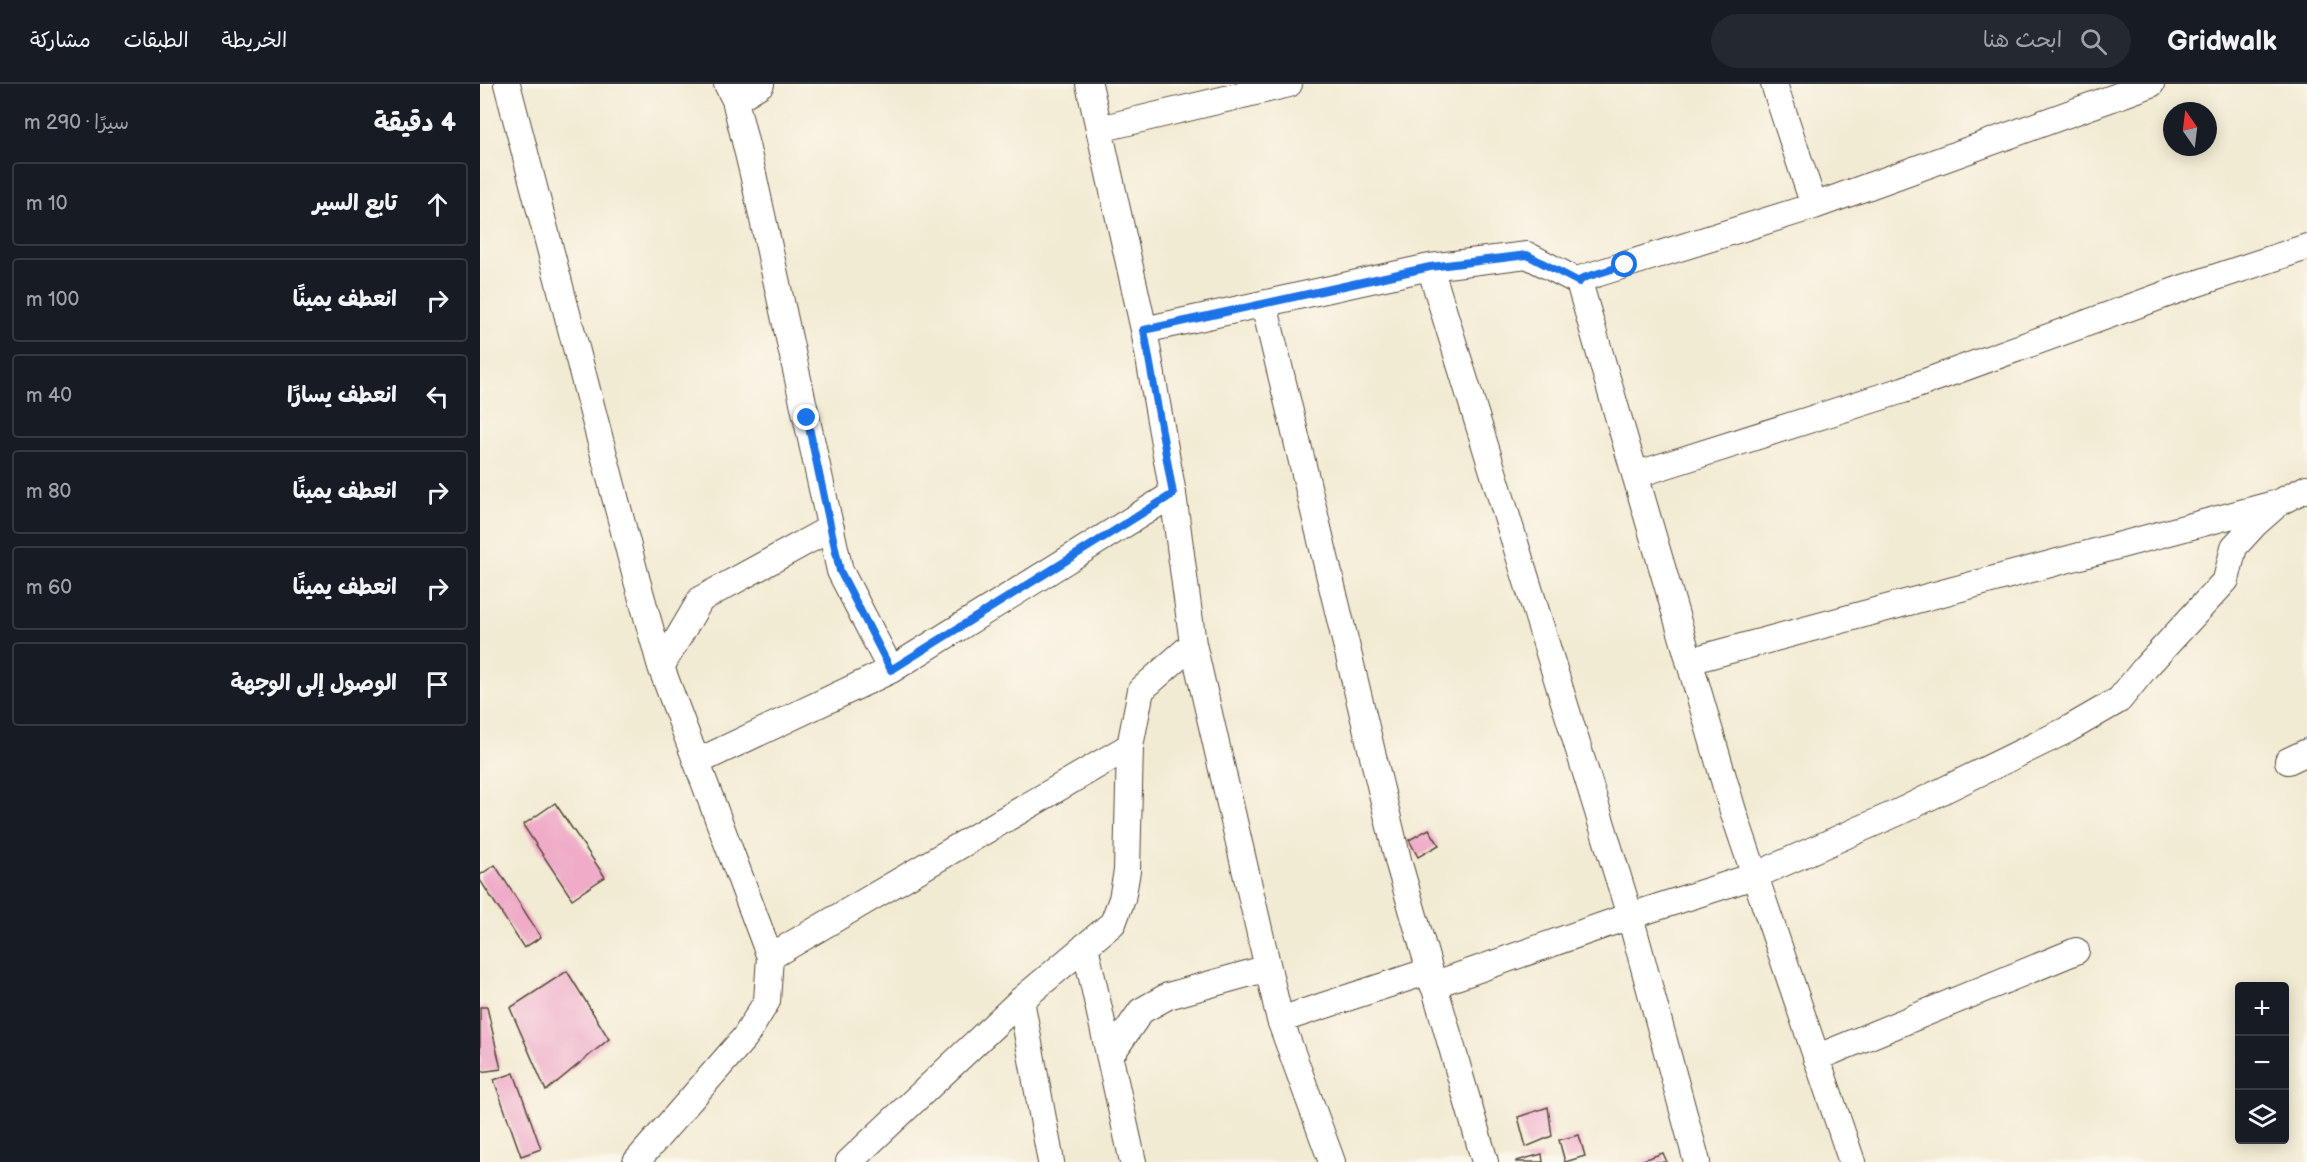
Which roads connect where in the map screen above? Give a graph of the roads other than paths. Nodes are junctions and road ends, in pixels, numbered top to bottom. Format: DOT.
graph roads {
  1 [pos="507,84"];
  2 [pos="761,84"];
  3 [pos="1089,84"];
  4 [pos="1289,84"];
  5 [pos="1774,84"];
  6 [pos="2151,84"];
  7 [pos="731,92"];
  8 [pos="1099,129"];
  9 [pos="1814,206"];
  10 [pos="2307,247"];
  11 [pos="1430,267"];
  12 [pos="1579,282"];
  13 [pos="1264,304"];
  14 [pos="1144,330"];
  15 [pos="1635,475"];
  16 [pos="2307,488"];
  17 [pos="1173,494"];
  18 [pos="2280,502"];
  19 [pos="831,528"];
  20 [pos="1193,644"];
  21 [pos="1689,661"];
  22 [pos="661,667"];
  23 [pos="891,670"];
  24 [pos="1130,746"];
  25 [pos="697,762"];
  26 [pos="1754,876"];
  27 [pos="1630,916"];
  28 [pos="1085,946"];
  29 [pos="2076,951"];
  30 [pos="770,957"];
  31 [pos="1268,968"];
  32 [pos="1431,978"];
  33 [pos="1021,1000"];
  34 [pos="1280,1020"];
  35 [pos="1110,1056"];
  36 [pos="1816,1058"];
  37 [pos="636,1162"];
  38 [pos="849,1162"];
  39 [pos="1051,1162"];
  40 [pos="1133,1162"];
  41 [pos="1332,1162"];
  42 [pos="1485,1162"];
  43 [pos="1697,1162"];
  44 [pos="1852,1162"];
  1 -- 22 [label="street"];
  2 -- 7 [label="street"];
  3 -- 8 [label="street"];
  4 -- 8 [label="street"];
  5 -- 9 [label="street"];
  6 -- 9 [label="street"];
  7 -- 19 [label="street"];
  8 -- 14 [label="street"];
  9 -- 12 [label="street"];
  10 -- 15 [label="street"];
  11 -- 12 [label="street"];
  11 -- 13 [label="street"];
  11 -- 27 [label="street"];
  12 -- 15 [label="street"];
  13 -- 14 [label="street"];
  13 -- 32 [label="street"];
  14 -- 17 [label="street"];
  15 -- 21 [label="street"];
  16 -- 18 [label="street"];
  17 -- 20 [label="street"];
  17 -- 23 [label="street"];
  18 -- 21 [label="street"];
  18 -- 26 [label="street"];
  19 -- 22 [label="street"];
  19 -- 23 [label="street"];
  20 -- 24 [label="street"];
  20 -- 31 [label="street"];
  21 -- 26 [label="street"];
  22 -- 25 [label="street"];
  23 -- 25 [label="street"];
  24 -- 28 [label="street"];
  24 -- 30 [label="street"];
  25 -- 30 [label="street"];
  26 -- 27 [label="street"];
  26 -- 36 [label="street"];
  27 -- 32 [label="street"];
  27 -- 43 [label="street"];
  28 -- 33 [label="street"];
  28 -- 35 [label="street"];
  29 -- 36 [label="street"];
  30 -- 37 [label="street"];
  31 -- 34 [label="street"];
  31 -- 35 [label="street"];
  32 -- 34 [label="street"];
  32 -- 42 [label="street"];
  33 -- 38 [label="street"];
  33 -- 39 [label="street"];
  34 -- 41 [label="street"];
  35 -- 40 [label="street"];
  36 -- 44 [label="street"];
}
